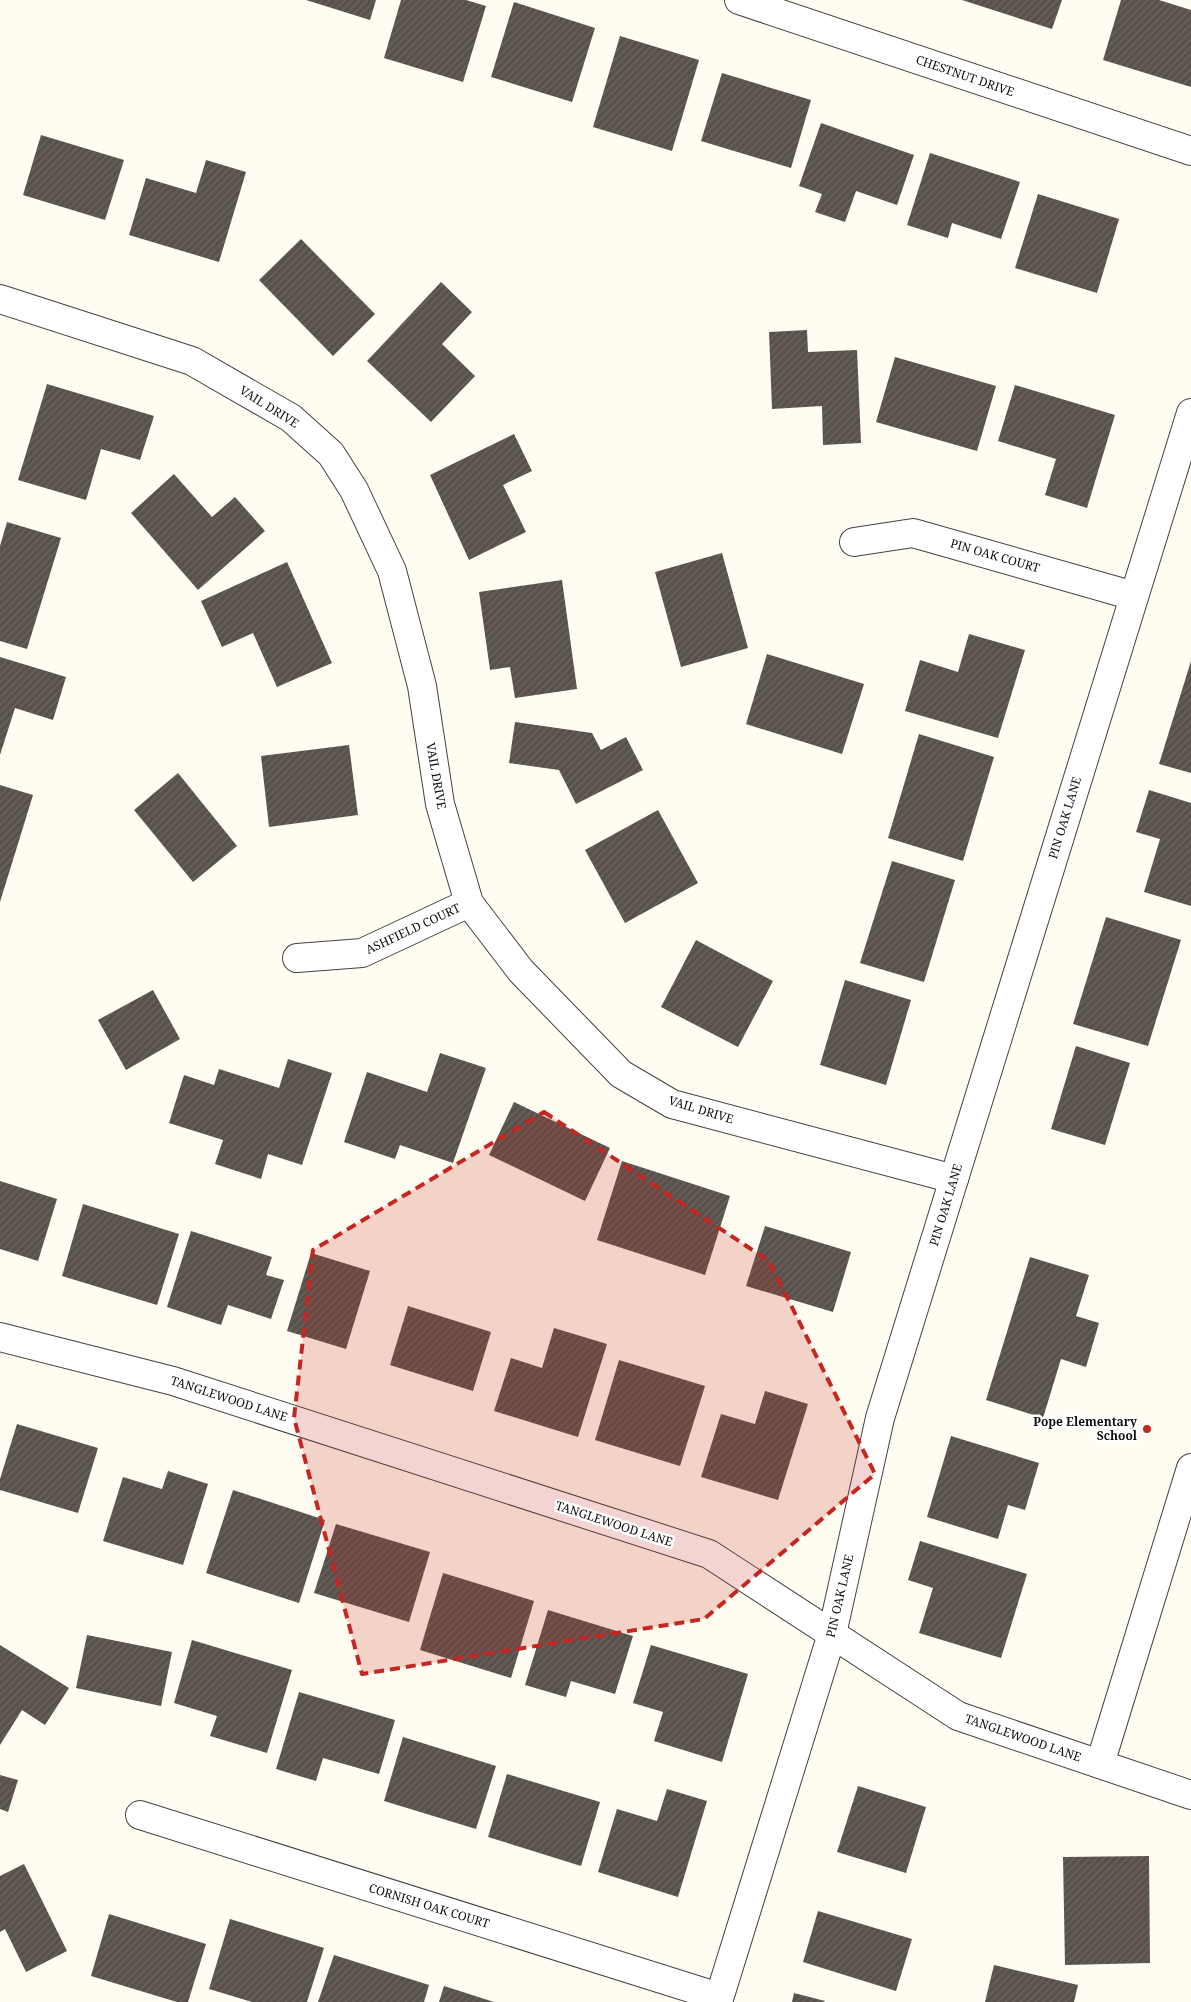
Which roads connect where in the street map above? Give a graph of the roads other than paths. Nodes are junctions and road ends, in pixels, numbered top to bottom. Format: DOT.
graph roads {
  1 [pos="739,0"];
  2 [pos="1191,151"];
  3 [pos="0,299"];
  4 [pos="1191,413"];
  5 [pos="854,542"];
  6 [pos="1134,596"];
  7 [pos="469,903"];
  8 [pos="297,958"];
  9 [pos="954,1178"];
  10 [pos="0,1337"];
  11 [pos="1191,1468"];
  12 [pos="832,1634"];
  13 [pos="1100,1764"];
  14 [pos="1191,1795"];
  15 [pos="140,1815"];
  16 [pos="718,1999"];
  1 -- 2 [label="street, CHESTNUT DRIVE"];
  3 -- 7 [label="street, VAIL DRIVE"];
  4 -- 6 [label="street, PIN OAK LANE"];
  5 -- 6 [label="street, PIN OAK COURT"];
  6 -- 9 [label="street, PIN OAK LANE"];
  7 -- 8 [label="street, ASHFIELD COURT"];
  7 -- 9 [label="street, VAIL DRIVE"];
  9 -- 12 [label="street, PIN OAK LANE"];
  10 -- 12 [label="street, TANGLEWOOD LANE"];
  11 -- 13 [label="street"];
  12 -- 13 [label="street, TANGLEWOOD LANE"];
  12 -- 16 [label="street, PIN OAK LANE"];
  13 -- 14 [label="street, TANGLEWOOD LANE"];
  15 -- 16 [label="street, CORNISH OAK COURT"];
}
